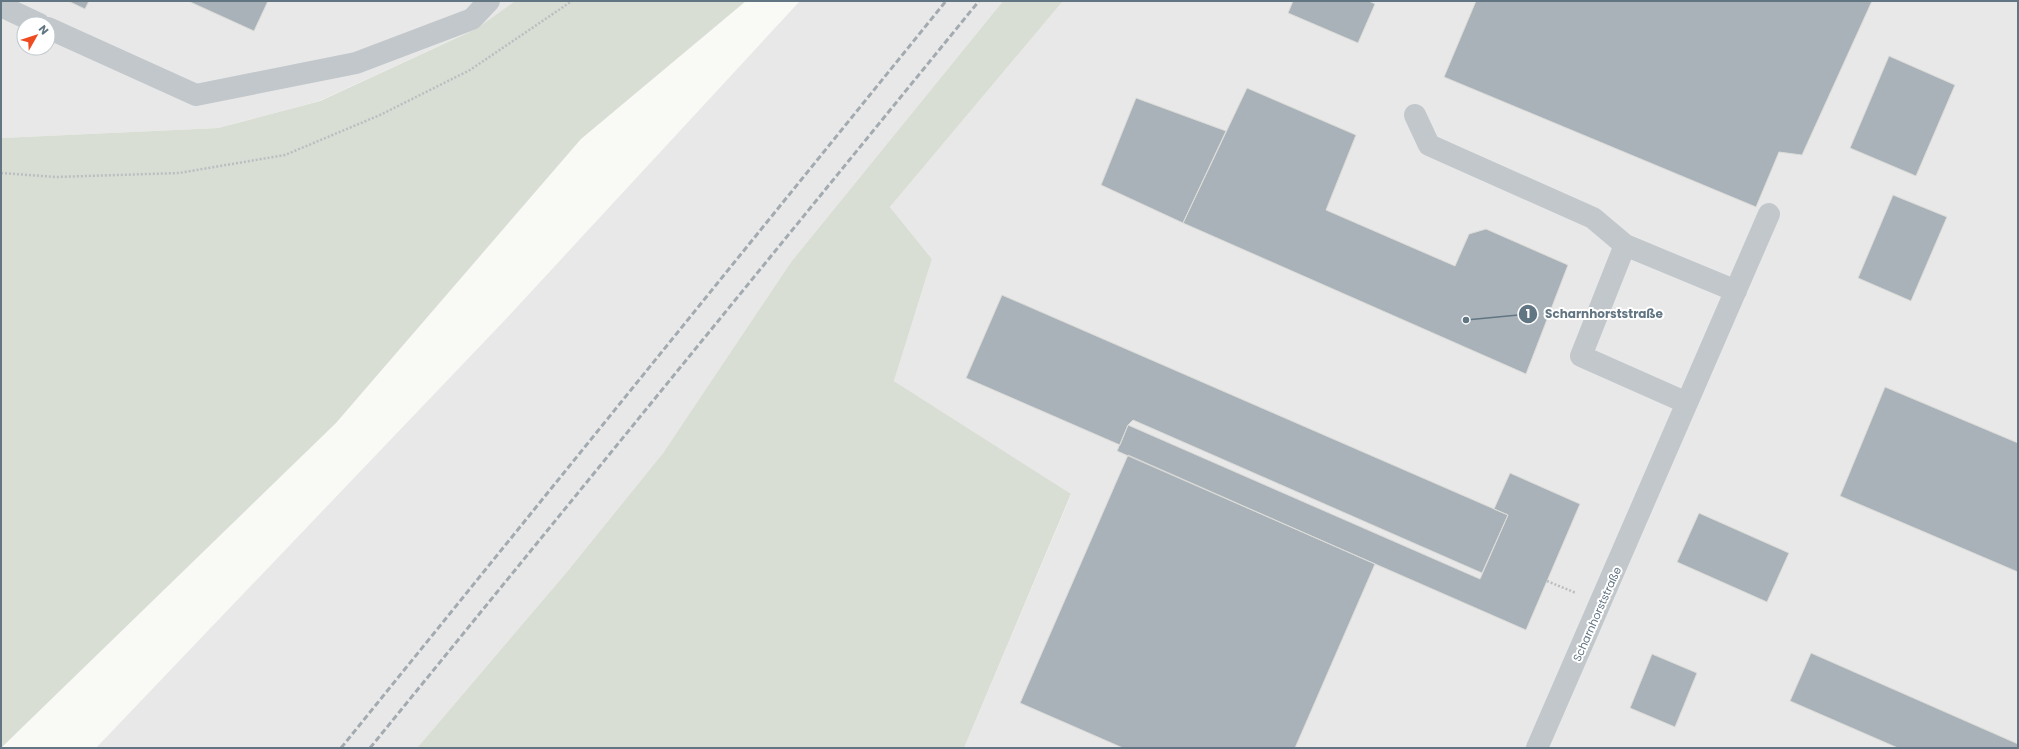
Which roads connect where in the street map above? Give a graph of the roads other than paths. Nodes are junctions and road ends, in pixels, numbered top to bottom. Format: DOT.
graph roads {
  1 [pos="489,1"];
  2 [pos="1,6"];
  3 [pos="22,16"];
  4 [pos="56,32"];
  5 [pos="1415,115"];
  6 [pos="1769,214"];
  7 [pos="1625,245"];
  8 [pos="1736,291"];
  9 [pos="1687,403"];
  10 [pos="1537,748"];
  1 -- 4 [label="street"];
  2 -- 3 [label="street"];
  5 -- 7 [label="street"];
  6 -- 8 [label="street, Scharnhorststraße"];
  7 -- 8 [label="street"];
  7 -- 9 [label="street"];
  8 -- 9 [label="street, Scharnhorststraße"];
  9 -- 10 [label="street, Scharnhorststraße"];
}
